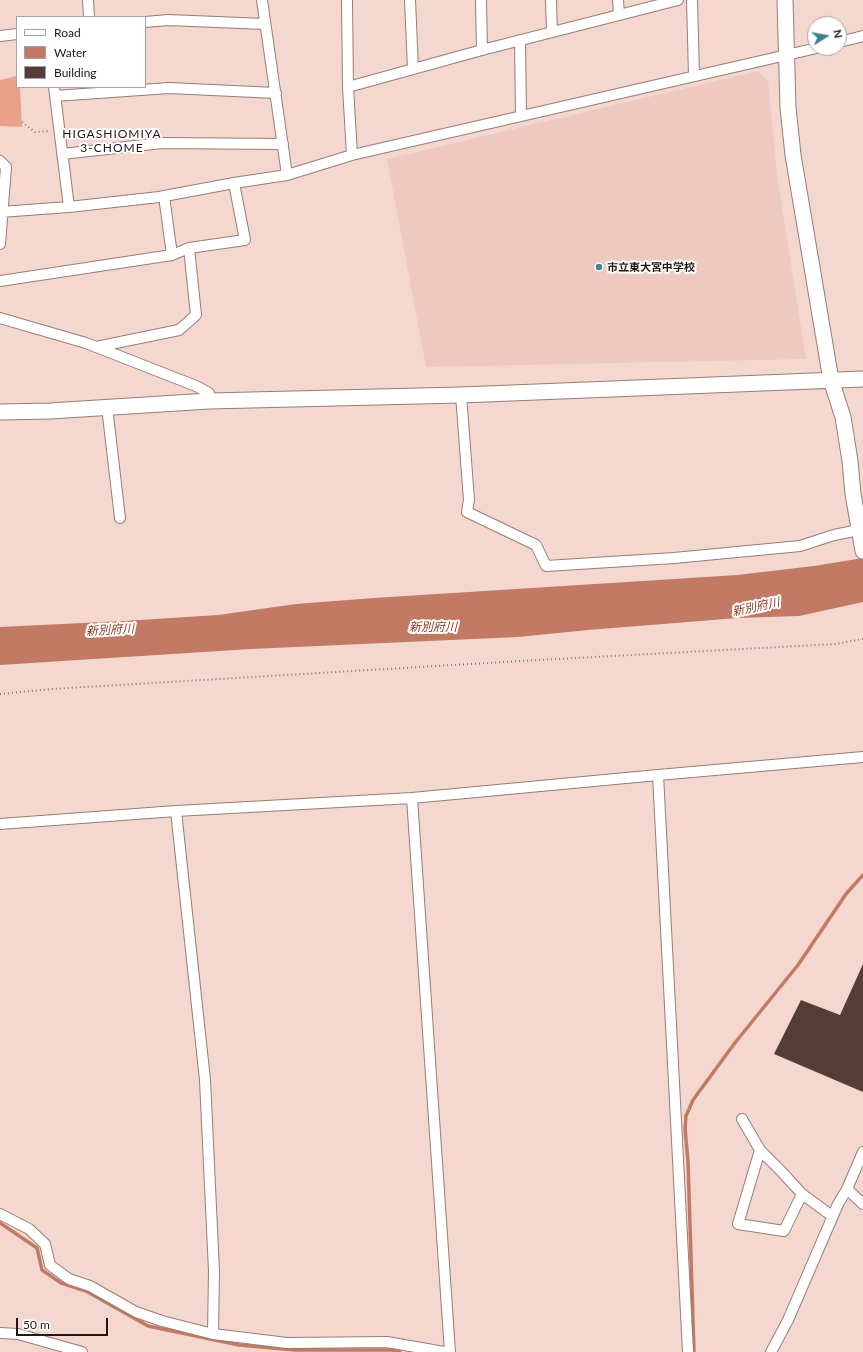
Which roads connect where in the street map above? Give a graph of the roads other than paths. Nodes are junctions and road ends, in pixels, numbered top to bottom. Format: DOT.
graph roads {
  1 [pos="88,0"];
  2 [pos="262,0"];
  3 [pos="347,0"];
  4 [pos="410,0"];
  5 [pos="481,0"];
  6 [pos="551,0"];
  7 [pos="618,0"];
  8 [pos="678,0"];
  9 [pos="692,0"];
  10 [pos="785,0"];
  11 [pos="619,15"];
  12 [pos="90,16"];
  13 [pos="146,22"];
  14 [pos="265,24"];
  15 [pos="552,32"];
  16 [pos="16,34"];
  17 [pos="0,36"];
  18 [pos="863,36"];
  19 [pos="520,40"];
  20 [pos="847,40"];
  21 [pos="482,50"];
  22 [pos="807,51"];
  23 [pos="787,56"];
  24 [pos="413,69"];
  25 [pos="694,76"];
  26 [pos="348,87"];
  27 [pos="54,92"];
  28 [pos="276,93"];
  29 [pos="522,116"];
  30 [pos="283,144"];
  31 [pos="62,154"];
  32 [pos="352,155"];
  33 [pos="0,161"];
  34 [pos="287,175"];
  35 [pos="234,183"];
  36 [pos="164,196"];
  37 [pos="69,207"];
  38 [pos="1,212"];
  39 [pos="0,244"];
  40 [pos="189,248"];
  41 [pos="172,255"];
  42 [pos="0,281"];
  43 [pos="0,318"];
  44 [pos="96,347"];
  45 [pos="863,379"];
  46 [pos="831,380"];
  47 [pos="461,396"];
  48 [pos="209,401"];
  49 [pos="107,407"];
  50 [pos="0,412"];
  51 [pos="120,518"];
  52 [pos="861,539"];
  53 [pos="863,757"];
  54 [pos="658,774"];
  55 [pos="412,798"];
  56 [pos="176,811"];
  57 [pos="0,824"];
  58 [pos="742,1119"];
  59 [pos="760,1150"];
  60 [pos="863,1152"];
  61 [pos="847,1189"];
  62 [pos="802,1194"];
  63 [pos="863,1204"];
  64 [pos="0,1214"];
  65 [pos="832,1216"];
  66 [pos="0,1333"];
  67 [pos="213,1334"];
  68 [pos="82,1352"];
  69 [pos="444,1352"];
  70 [pos="450,1352"];
  71 [pos="688,1352"];
  72 [pos="771,1352"];
  1 -- 12 [label="street"];
  2 -- 14 [label="street"];
  3 -- 26 [label="street"];
  4 -- 24 [label="street"];
  5 -- 21 [label="street"];
  6 -- 15 [label="street"];
  7 -- 11 [label="street"];
  8 -- 11 [label="street"];
  9 -- 25 [label="street"];
  10 -- 23 [label="street"];
  11 -- 15 [label="street"];
  13 -- 14 [label="street"];
  14 -- 28 [label="street"];
  15 -- 19 [label="street"];
  16 -- 17 [label="street"];
  18 -- 20 [label="street"];
  19 -- 21 [label="street"];
  19 -- 29 [label="street"];
  21 -- 24 [label="street"];
  22 -- 23 [label="street"];
  23 -- 25 [label="street"];
  23 -- 46 [label="street"];
  24 -- 26 [label="street"];
  25 -- 29 [label="street"];
  26 -- 32 [label="street"];
  27 -- 28 [label="street"];
  27 -- 31 [label="street"];
  28 -- 30 [label="street"];
  29 -- 32 [label="street"];
  30 -- 31 [label="street"];
  30 -- 34 [label="street"];
  31 -- 37 [label="street"];
  32 -- 34 [label="street"];
  33 -- 38 [label="street"];
  34 -- 35 [label="street"];
  35 -- 36 [label="street"];
  35 -- 40 [label="street"];
  36 -- 37 [label="street"];
  36 -- 41 [label="street"];
  37 -- 38 [label="street"];
  38 -- 39 [label="street"];
  40 -- 41 [label="street"];
  40 -- 44 [label="street"];
  41 -- 42 [label="street"];
  43 -- 44 [label="street"];
  44 -- 48 [label="street"];
  45 -- 46 [label="street"];
  46 -- 47 [label="street"];
  46 -- 52 [label="street"];
  47 -- 48 [label="street"];
  47 -- 52 [label="street"];
  48 -- 49 [label="street"];
  49 -- 50 [label="street"];
  49 -- 51 [label="street"];
  53 -- 54 [label="street"];
  54 -- 55 [label="street"];
  54 -- 71 [label="street"];
  55 -- 56 [label="street"];
  55 -- 70 [label="street"];
  56 -- 57 [label="street"];
  56 -- 67 [label="street"];
  58 -- 59 [label="street"];
  59 -- 62 [label="street"];
  59 -- 62 [label="street"];
  60 -- 61 [label="street"];
  61 -- 63 [label="street"];
  61 -- 65 [label="street"];
  62 -- 65 [label="street"];
  64 -- 67 [label="street"];
  65 -- 72 [label="street"];
  66 -- 68 [label="street"];
  67 -- 69 [label="street"];
}
